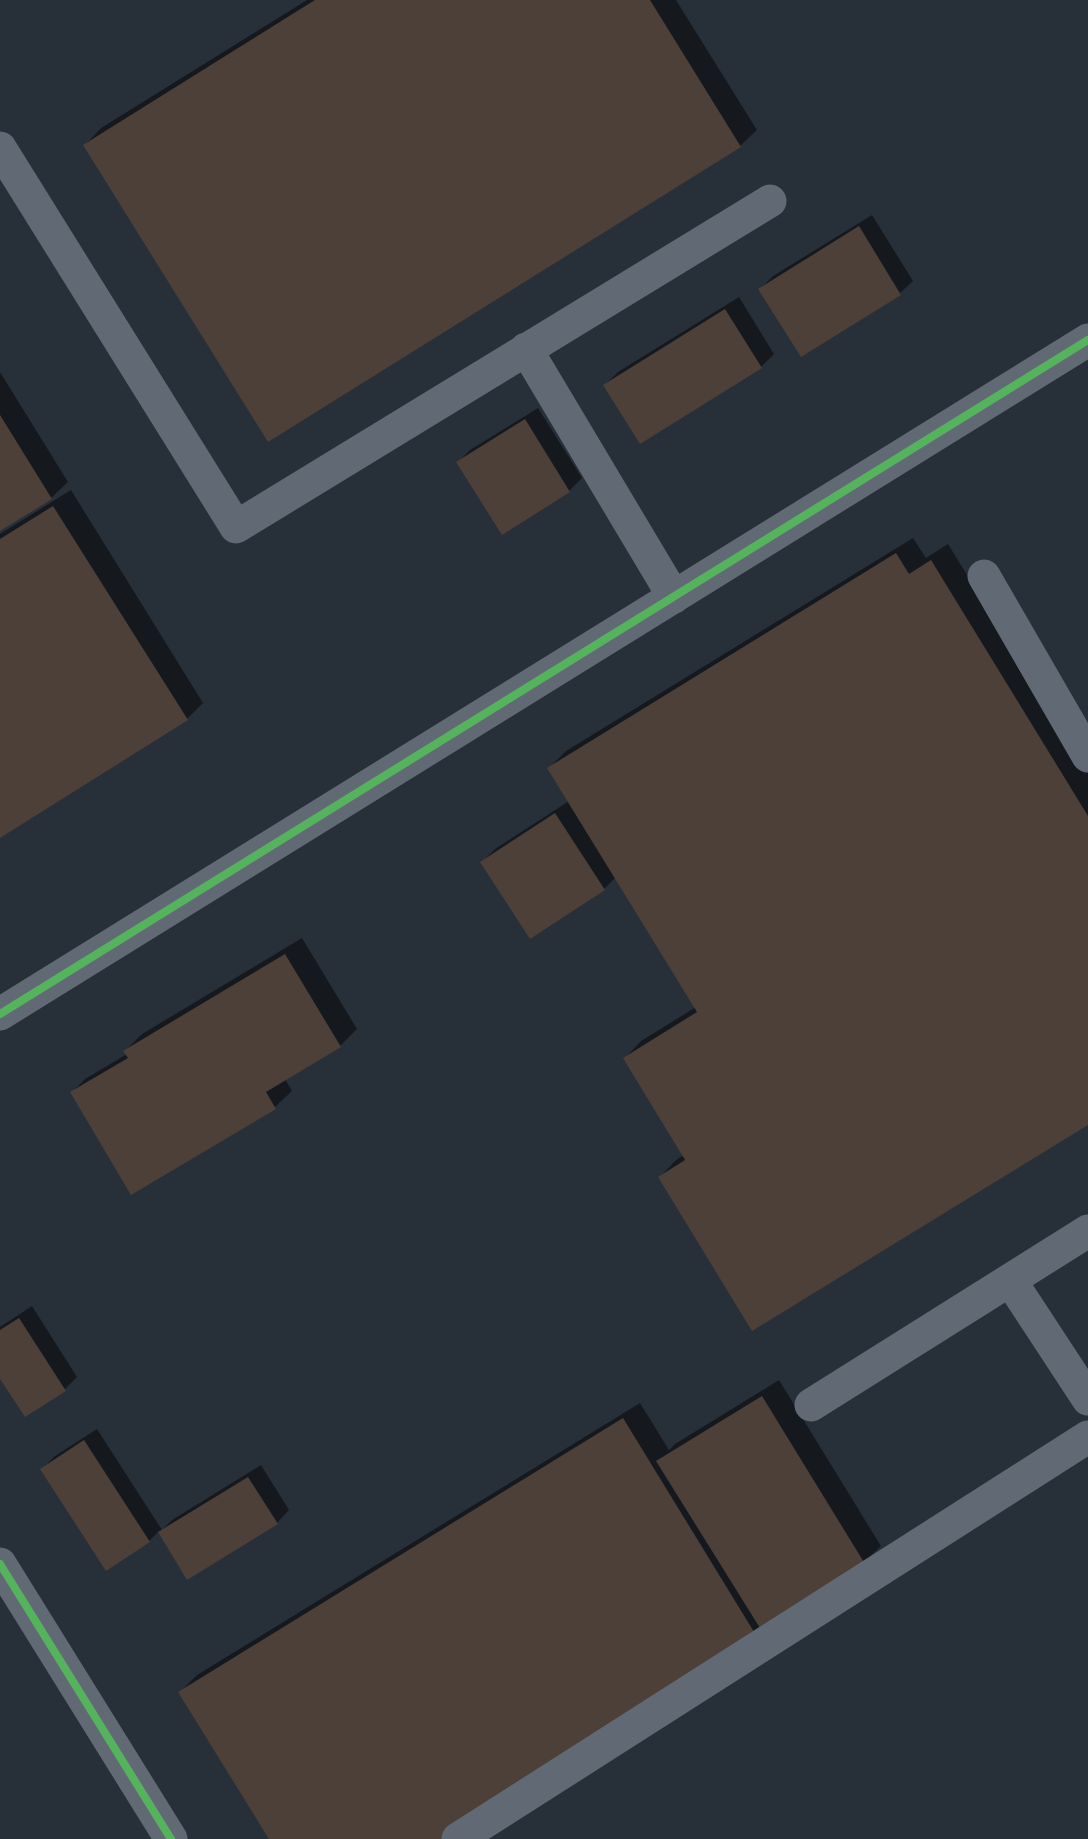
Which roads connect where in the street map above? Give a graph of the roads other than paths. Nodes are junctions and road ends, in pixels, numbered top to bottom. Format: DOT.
graph roads {
  1 [pos="0,148"];
  2 [pos="770,201"];
  3 [pos="1088,340"];
  4 [pos="526,349"];
  5 [pos="984,576"];
  6 [pos="674,597"];
  7 [pos="1088,756"];
  8 [pos="0,1014"];
  9 [pos="1088,1231"];
  10 [pos="1010,1280"];
  11 [pos="1088,1399"];
  12 [pos="811,1405"];
  13 [pos="1088,1437"];
  14 [pos="0,1564"];
  15 [pos="171,1839"];
  16 [pos="458,1839"];
  1 -- 4 [label="street"];
  2 -- 4 [label="street"];
  3 -- 6 [label="street"];
  4 -- 6 [label="street"];
  5 -- 7 [label="street"];
  6 -- 8 [label="street"];
  9 -- 10 [label="street"];
  10 -- 11 [label="street"];
  10 -- 12 [label="street"];
  13 -- 16 [label="street"];
  14 -- 15 [label="street"];
}
